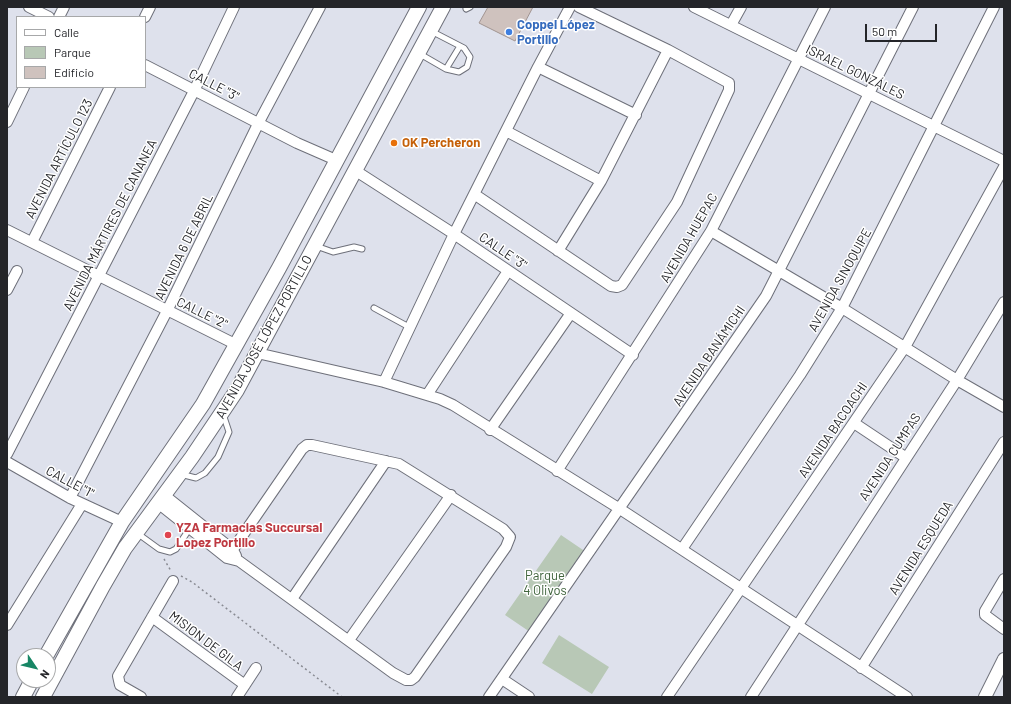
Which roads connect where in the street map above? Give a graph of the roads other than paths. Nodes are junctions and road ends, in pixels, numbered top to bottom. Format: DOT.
graph roads {
  1 [pos="29,7"];
  2 [pos="64,7"];
  3 [pos="150,7"];
  4 [pos="234,7"];
  5 [pos="320,7"];
  6 [pos="419,7"];
  7 [pos="443,7"];
  8 [pos="570,7"];
  9 [pos="579,7"];
  10 [pos="694,7"];
  11 [pos="741,7"];
  12 [pos="825,7"];
  13 [pos="913,7"];
  14 [pos="994,7"];
  15 [pos="47,16"];
  16 [pos="60,16"];
  17 [pos="146,16"];
  18 [pos="731,25"];
  19 [pos="431,31"];
  20 [pos="460,46"];
  21 [pos="668,50"];
  22 [pos="419,53"];
  23 [pos="798,59"];
  24 [pos="146,66"];
  25 [pos="538,67"];
  26 [pos="446,69"];
  27 [pos="24,88"];
  28 [pos="109,88"];
  29 [pos="194,90"];
  30 [pos="870,93"];
  31 [pos="636,115"];
  32 [pos="7,122"];
  33 [pos="258,122"];
  34 [pos="935,126"];
  35 [pos="506,131"];
  36 [pos="336,160"];
  37 [pos="1004,161"];
  38 [pos="1004,167"];
  39 [pos="356,171"];
  40 [pos="602,181"];
  41 [pos="474,194"];
  42 [pos="7,230"];
  43 [pos="711,231"];
  44 [pos="454,234"];
  45 [pos="32,242"];
  46 [pos="316,246"];
  47 [pos="362,249"];
  48 [pos="558,251"];
  49 [pos="279,268"];
  50 [pos="17,271"];
  51 [pos="508,271"];
  52 [pos="779,271"];
  53 [pos="98,276"];
  54 [pos="7,290"];
  55 [pos="1004,302"];
  56 [pos="374,308"];
  57 [pos="842,308"];
  58 [pos="167,311"];
  59 [pos="571,312"];
  60 [pos="409,327"];
  61 [pos="237,345"];
  62 [pos="905,347"];
  63 [pos="258,353"];
  64 [pos="633,355"];
  65 [pos="957,380"];
  66 [pos="384,382"];
  67 [pos="428,394"];
  68 [pos="1004,407"];
  69 [pos="222,412"];
  70 [pos="854,422"];
  71 [pos="490,430"];
  72 [pos="1004,442"];
  73 [pos="7,454"];
  74 [pos="905,457"];
  75 [pos="386,461"];
  76 [pos="8,466"];
  77 [pos="558,472"];
  78 [pos="179,474"];
  79 [pos="451,495"];
  80 [pos="70,498"];
  81 [pos="161,499"];
  82 [pos="82,504"];
  83 [pos="620,509"];
  84 [pos="122,522"];
  85 [pos="190,528"];
  86 [pos="136,533"];
  87 [pos="682,549"];
  88 [pos="230,554"];
  89 [pos="178,578"];
  90 [pos="1004,579"];
  91 [pos="741,589"];
  92 [pos="292,599"];
  93 [pos="152,617"];
  94 [pos="7,625"];
  95 [pos="796,626"];
  96 [pos="1004,629"];
  97 [pos="349,640"];
  98 [pos="51,648"];
  99 [pos="1004,659"];
  100 [pos="256,668"];
  101 [pos="861,668"];
  102 [pos="502,679"];
  103 [pos="245,685"];
  104 [pos="28,688"];
  105 [pos="23,697"];
  106 [pos="43,697"];
  107 [pos="141,697"];
  108 [pos="237,697"];
  109 [pos="489,697"];
  110 [pos="529,697"];
  111 [pos="667,697"];
  112 [pos="751,697"];
  113 [pos="907,697"];
  114 [pos="985,697"];
  1 -- 15 [label="street"];
  2 -- 16 [label="street"];
  3 -- 17 [label="street"];
  4 -- 29 [label="street, AVENIDA MÁRTIRES DE CANANEA"];
  5 -- 33 [label="street, AVENIDA 6 DE ABRIL"];
  6 -- 36 [label="main road, AVENIDA JOSÉ LÓPEZ PORTILLO"];
  7 -- 19 [label="main road, AVENIDA JOSÉ LÓPEZ PORTILLO"];
  8 -- 25 [label="street"];
  9 -- 21 [label="street"];
  10 -- 18 [label="street, ISRAEL GONZÁLES"];
  11 -- 18 [label="street"];
  12 -- 23 [label="street, AVENIDA HUEPAC"];
  13 -- 30 [label="street, AVENIDA BANÁMICHI"];
  14 -- 34 [label="street, AVENIDA SINOQUIPE"];
  18 -- 23 [label="street, ISRAEL GONZÁLES"];
  19 -- 20 [label="lane"];
  19 -- 22 [label="main road, AVENIDA JOSÉ LÓPEZ PORTILLO"];
  20 -- 26 [label="lane"];
  20 -- 26 [label="lane"];
  21 -- 31 [label="street"];
  21 -- 48 [label="street"];
  22 -- 26 [label="lane"];
  22 -- 39 [label="main road, AVENIDA JOSÉ LÓPEZ PORTILLO"];
  23 -- 30 [label="street, ISRAEL GONZÁLES"];
  23 -- 43 [label="street, AVENIDA HUEPAC"];
  24 -- 29 [label="street, CALLE \"3\""];
  25 -- 31 [label="street"];
  25 -- 35 [label="street"];
  27 -- 32 [label="street"];
  28 -- 45 [label="street, AVENIDA ARTÍCULO 123"];
  29 -- 33 [label="street, CALLE \"3\""];
  29 -- 53 [label="street, AVENIDA MÁRTIRES DE CANANEA"];
  30 -- 34 [label="street, ISRAEL GONZÁLES"];
  30 -- 52 [label="street, AVENIDA BANÁMICHI"];
  31 -- 40 [label="street"];
  33 -- 36 [label="street, CALLE \"3\""];
  33 -- 58 [label="street, AVENIDA 6 DE ABRIL"];
  34 -- 37 [label="street, ISRAEL GONZÁLES"];
  34 -- 57 [label="street, AVENIDA SINOQUIPE"];
  35 -- 40 [label="street"];
  35 -- 41 [label="street"];
  36 -- 49 [label="main road, AVENIDA JOSÉ LÓPEZ PORTILLO"];
  38 -- 62 [label="street, AVENIDA BACOACHI"];
  39 -- 44 [label="street, CALLE \"3\""];
  39 -- 46 [label="main road, AVENIDA JOSÉ LÓPEZ PORTILLO"];
  40 -- 48 [label="street"];
  41 -- 44 [label="street"];
  41 -- 48 [label="street"];
  42 -- 45 [label="street, CALLE \"2\""];
  43 -- 52 [label="street"];
  43 -- 64 [label="street, AVENIDA HUEPAC"];
  44 -- 51 [label="street, CALLE \"3\""];
  44 -- 60 [label="street"];
  45 -- 53 [label="street, CALLE \"2\""];
  46 -- 47 [label="lane"];
  46 -- 63 [label="main road, AVENIDA JOSÉ LÓPEZ PORTILLO"];
  49 -- 61 [label="main road, AVENIDA JOSÉ LÓPEZ PORTILLO"];
  49 -- 63 [label="main road"];
  50 -- 54 [label="street"];
  51 -- 59 [label="street, CALLE \"3\""];
  51 -- 67 [label="street"];
  52 -- 57 [label="street"];
  52 -- 83 [label="street, AVENIDA BANÁMICHI"];
  53 -- 58 [label="street, CALLE \"2\""];
  53 -- 73 [label="street, AVENIDA MÁRTIRES DE CANANEA"];
  55 -- 65 [label="street, AVENIDA CUMPAS"];
  56 -- 60 [label="lane"];
  57 -- 62 [label="street"];
  57 -- 87 [label="street, AVENIDA SINOQUIPE"];
  58 -- 61 [label="street, CALLE \"2\""];
  58 -- 80 [label="street, AVENIDA 6 DE ABRIL"];
  59 -- 64 [label="street, CALLE \"3\""];
  59 -- 71 [label="street"];
  60 -- 66 [label="street"];
  61 -- 69 [label="main road"];
  61 -- 84 [label="main road, AVENIDA JOSÉ LÓPEZ PORTILLO"];
  62 -- 65 [label="street"];
  62 -- 70 [label="street, AVENIDA BACOACHI"];
  63 -- 66 [label="street"];
  63 -- 69 [label="main road, AVENIDA JOSÉ LÓPEZ PORTILLO"];
  64 -- 77 [label="street, AVENIDA HUEPAC"];
  65 -- 68 [label="street"];
  65 -- 74 [label="street, AVENIDA CUMPAS"];
  66 -- 67 [label="street"];
  67 -- 71 [label="street"];
  69 -- 78 [label="main road, AVENIDA JOSÉ LÓPEZ PORTILLO"];
  69 -- 78 [label="lane"];
  70 -- 74 [label="street"];
  70 -- 91 [label="street, AVENIDA BACOACHI"];
  71 -- 77 [label="street"];
  72 -- 101 [label="street, AVENIDA ESQUEDA"];
  74 -- 95 [label="street, AVENIDA CUMPAS"];
  75 -- 79 [label="street"];
  75 -- 88 [label="street"];
  75 -- 92 [label="street"];
  76 -- 80 [label="street, CALLE \"1\""];
  77 -- 83 [label="street"];
  78 -- 81 [label="main road, AVENIDA JOSÉ LÓPEZ PORTILLO"];
  79 -- 97 [label="street"];
  79 -- 97 [label="street"];
  80 -- 82 [label="street, CALLE \"1\""];
  81 -- 85 [label="street"];
  81 -- 86 [label="main road, AVENIDA JOSÉ LÓPEZ PORTILLO"];
  81 -- 88 [label="street"];
  82 -- 84 [label="street, CALLE \"1\""];
  82 -- 94 [label="street"];
  83 -- 87 [label="street"];
  83 -- 102 [label="street, AVENIDA BANÁMICHI"];
  84 -- 98 [label="main road, AVENIDA JOSÉ LÓPEZ PORTILLO"];
  85 -- 86 [label="lane"];
  85 -- 88 [label="street"];
  86 -- 106 [label="main road, AVENIDA JOSÉ LÓPEZ PORTILLO"];
  87 -- 91 [label="street"];
  88 -- 92 [label="street"];
  89 -- 93 [label="street"];
  90 -- 96 [label="street"];
  91 -- 95 [label="street"];
  91 -- 111 [label="street, AVENIDA BACOACHI"];
  92 -- 97 [label="street"];
  93 -- 103 [label="street, MISION DE GILA"];
  93 -- 107 [label="street"];
  95 -- 101 [label="street"];
  95 -- 112 [label="street, AVENIDA CUMPAS"];
  99 -- 114 [label="street"];
  100 -- 103 [label="street"];
  101 -- 113 [label="street"];
  102 -- 109 [label="street, AVENIDA BANÁMICHI"];
  102 -- 110 [label="street"];
  103 -- 108 [label="street"];
  104 -- 105 [label="main road"];
}
